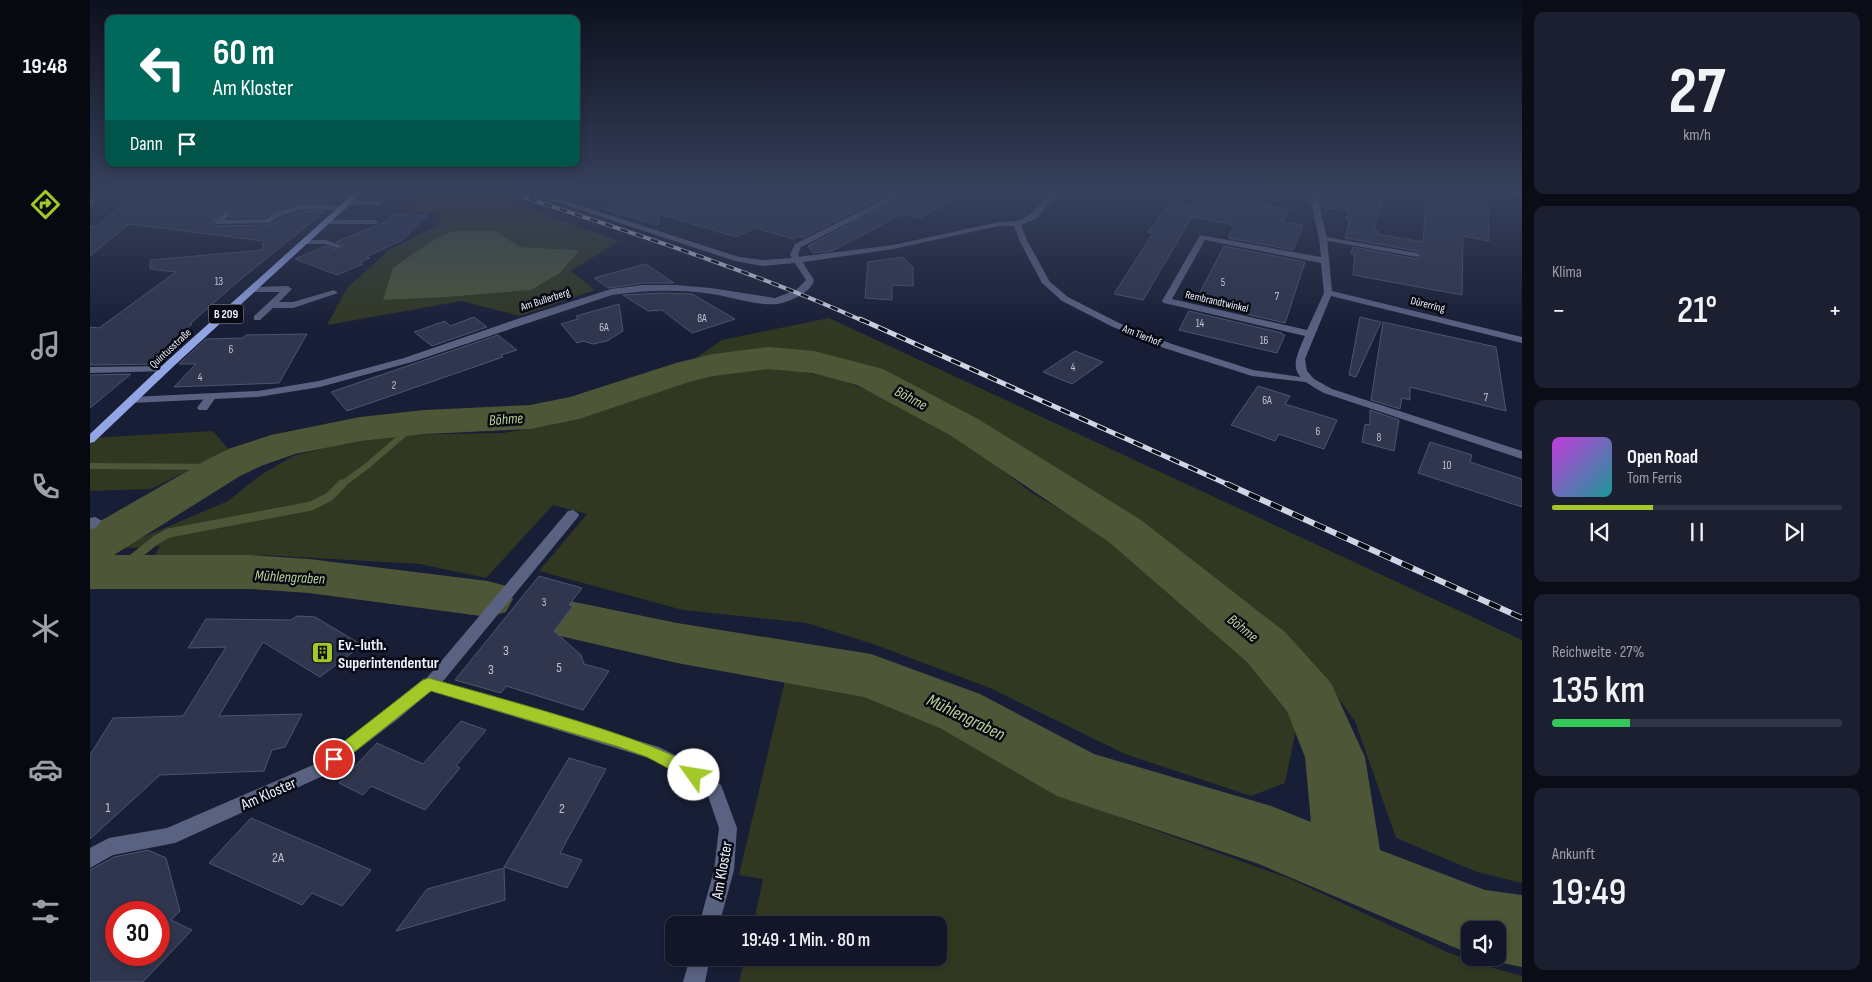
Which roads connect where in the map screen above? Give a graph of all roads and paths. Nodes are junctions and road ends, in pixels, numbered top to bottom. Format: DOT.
graph roads {
  1 [pos="308,240"];
  2 [pos="678,240"];
  3 [pos="808,240"];
  4 [pos="926,240"];
  5 [pos="1023,240"];
  6 [pos="1201,240"];
  7 [pos="1217,240"];
  8 [pos="1323,240"];
  9 [pos="1333,240"];
  10 [pos="306,242"];
  11 [pos="338,246"];
  12 [pos="1417,256"];
  13 [pos="797,260"];
  14 [pos="1326,261"];
  15 [pos="254,289"];
  16 [pos="334,293"];
  17 [pos="1328,293"];
  18 [pos="272,305"];
  19 [pos="257,318"];
  20 [pos="1311,334"];
  21 [pos="1522,340"];
  22 [pos="165,369"];
  23 [pos="90,370"];
  24 [pos="1310,381"];
  25 [pos="211,397"];
  26 [pos="132,400"];
  27 [pos="203,408"];
  28 [pos="92,438"];
  29 [pos="1522,455"];
  30 [pos="573,514"];
  31 [pos="429,684"];
  32 [pos="90,859"];
  33 [pos="711,916"];
  34 [pos="698,966"];
  35 [pos="694,982"];
  1 -- 10 [label="main road, Quintusstraße / B 209"];
  2 -- 13 [label="street"];
  3 -- 13 [label="street"];
  4 -- 13 [label="street"];
  5 -- 24 [label="street, Am Tierhof"];
  6 -- 20 [label="street, Rembrandtwinkel"];
  7 -- 14 [label="street, Rembrandtwinkel"];
  8 -- 14 [label="street"];
  9 -- 12 [label="street"];
  10 -- 11 [label="street"];
  10 -- 15 [label="main road, Quintusstraße / B 209"];
  13 -- 25 [label="street, Am Bullerberg"];
  14 -- 17 [label="street"];
  15 -- 18 [label="street"];
  15 -- 22 [label="main road, Quintusstraße / B 209"];
  16 -- 18 [label="street"];
  17 -- 20 [label="street"];
  17 -- 21 [label="street, Dürerring"];
  18 -- 19 [label="street"];
  20 -- 24 [label="street"];
  22 -- 23 [label="street"];
  22 -- 26 [label="main road, Quintusstraße / B 209"];
  24 -- 29 [label="street, Am Tierhof"];
  25 -- 26 [label="street, Am Bullerberg"];
  25 -- 27 [label="street"];
  26 -- 28 [label="main road, Quintusstraße / B 209"];
  30 -- 31 [label="street"];
  31 -- 32 [label="street, Am Kloster"];
  31 -- 33 [label="street, Am Kloster"];
  34 -- 35 [label="street"];
}
